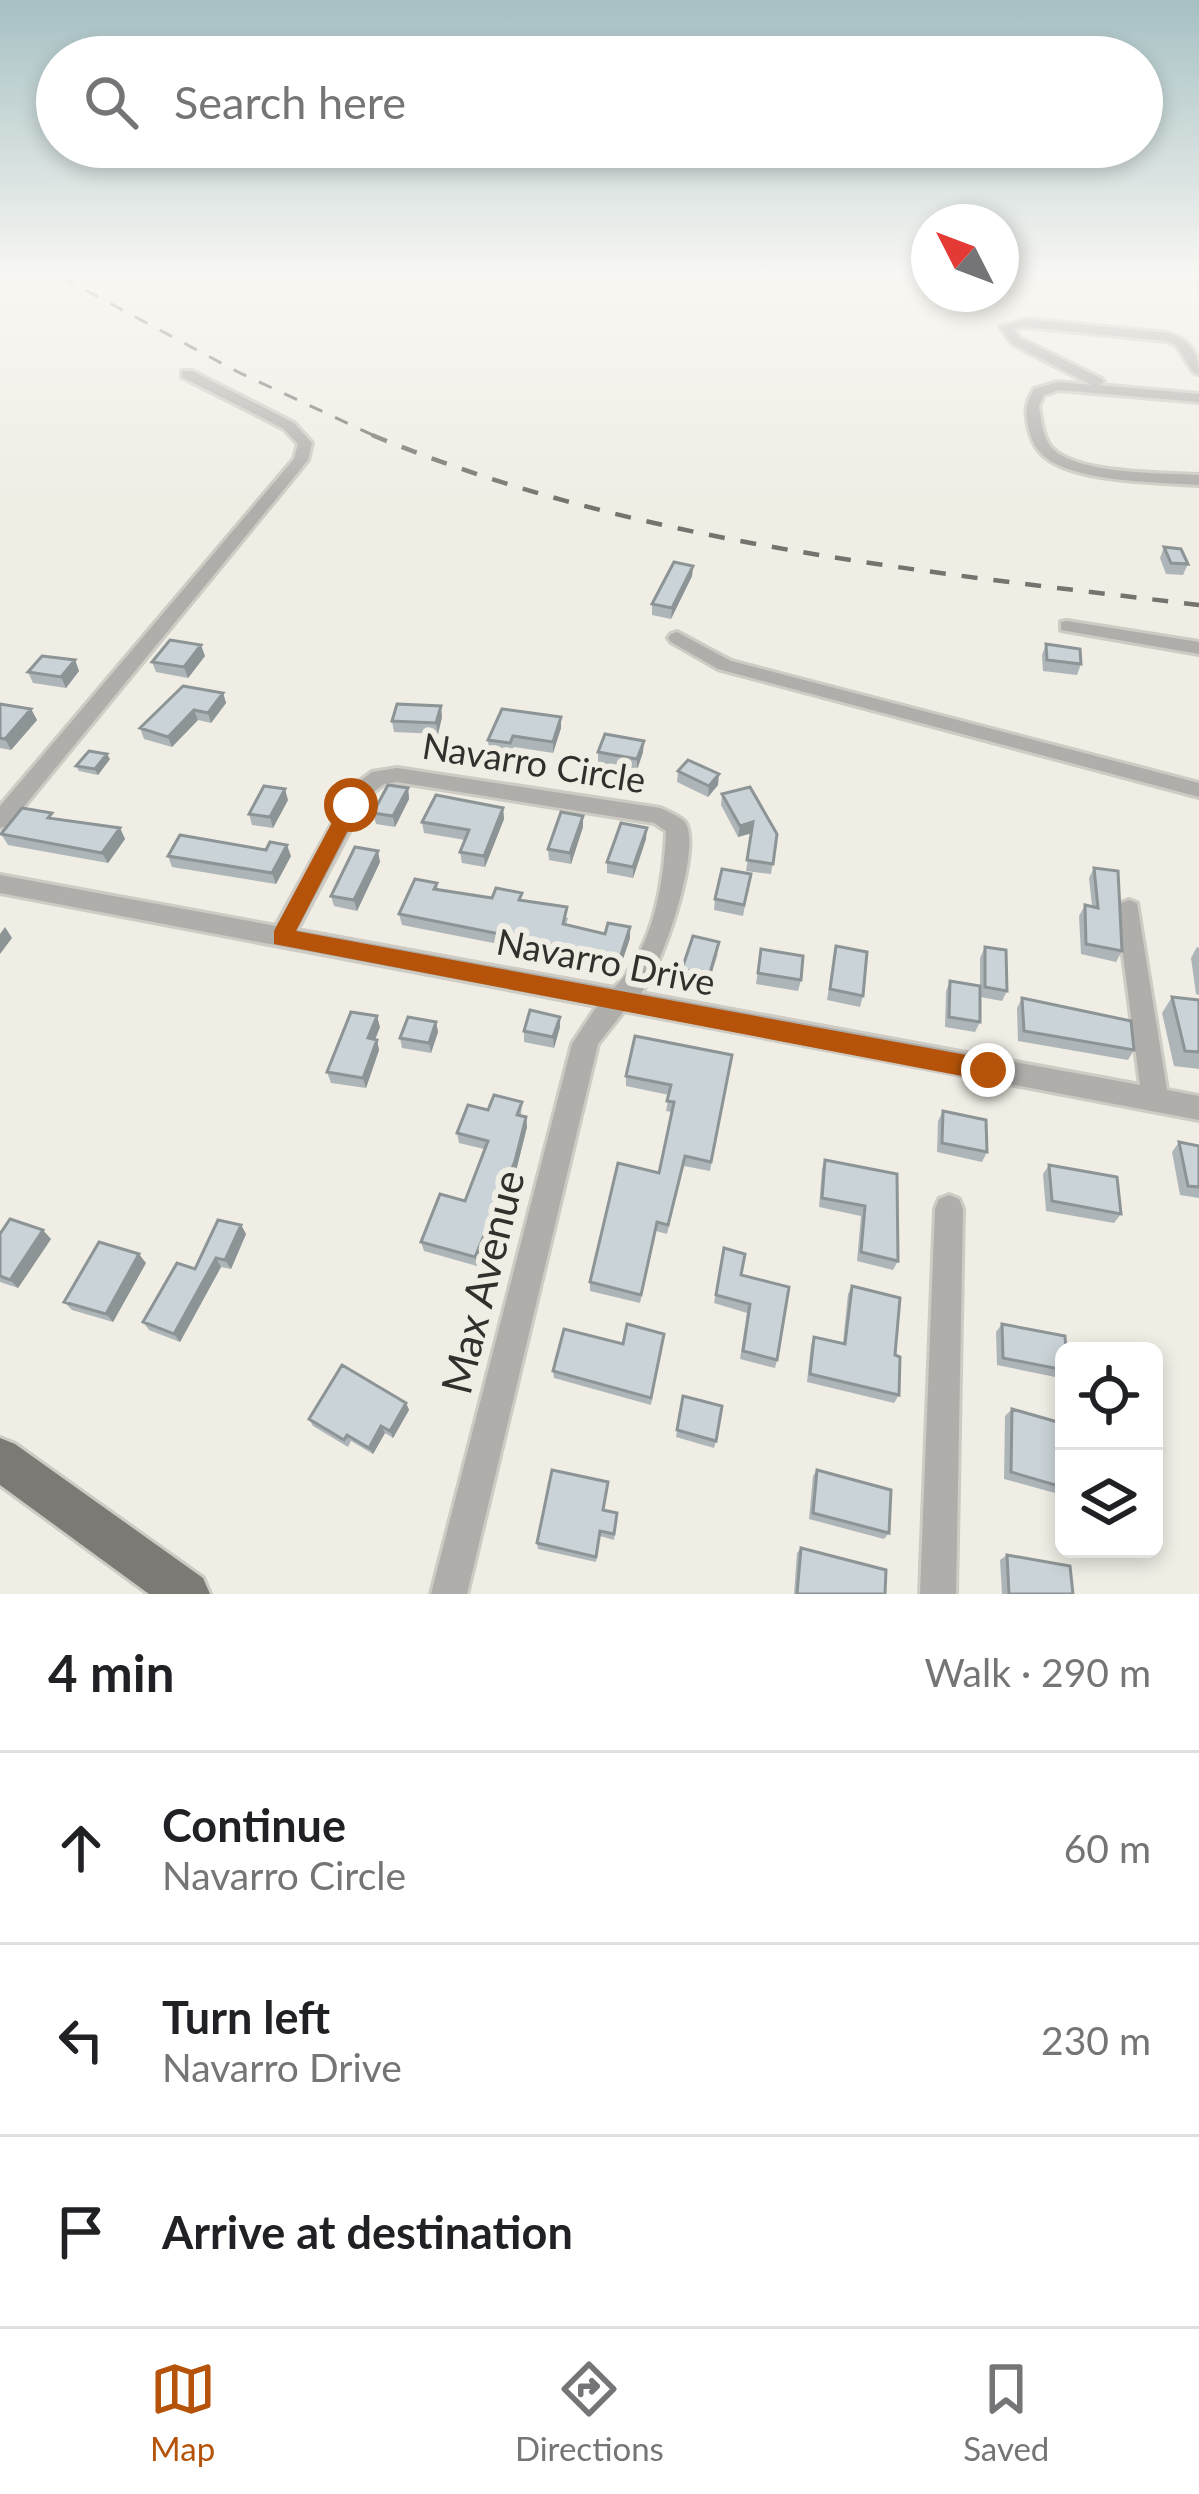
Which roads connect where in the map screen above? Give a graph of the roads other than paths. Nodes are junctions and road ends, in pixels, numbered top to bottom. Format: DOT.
graph roads {
  1 [pos="1034,351"];
  2 [pos="188,374"];
  3 [pos="1120,390"];
  4 [pos="1199,398"];
  5 [pos="1199,480"];
  6 [pos="1067,626"];
  7 [pos="677,638"];
  8 [pos="1199,648"];
  9 [pos="1199,790"];
  10 [pos="0,820"];
  11 [pos="0,884"];
  12 [pos="1129,909"];
  13 [pos="281,938"];
  14 [pos="618,1001"];
  15 [pos="1155,1100"];
  16 [pos="1199,1108"];
  17 [pos="949,1209"];
  18 [pos="0,1459"];
  19 [pos="188,1594"];
  20 [pos="449,1594"];
  21 [pos="938,1594"];
  1 -- 3 [label="street"];
  2 -- 10 [label="street"];
  3 -- 4 [label="street"];
  3 -- 5 [label="street"];
  6 -- 8 [label="street"];
  7 -- 9 [label="street"];
  11 -- 13 [label="street, Navarro Drive"];
  12 -- 15 [label="street"];
  13 -- 14 [label="street, Navarro Drive"];
  13 -- 14 [label="street, Navarro Circle"];
  14 -- 15 [label="street, Navarro Drive"];
  14 -- 20 [label="street, Max Avenue"];
  15 -- 16 [label="street, Navarro Drive"];
  17 -- 21 [label="street"];
  18 -- 19 [label="main road"];
}
